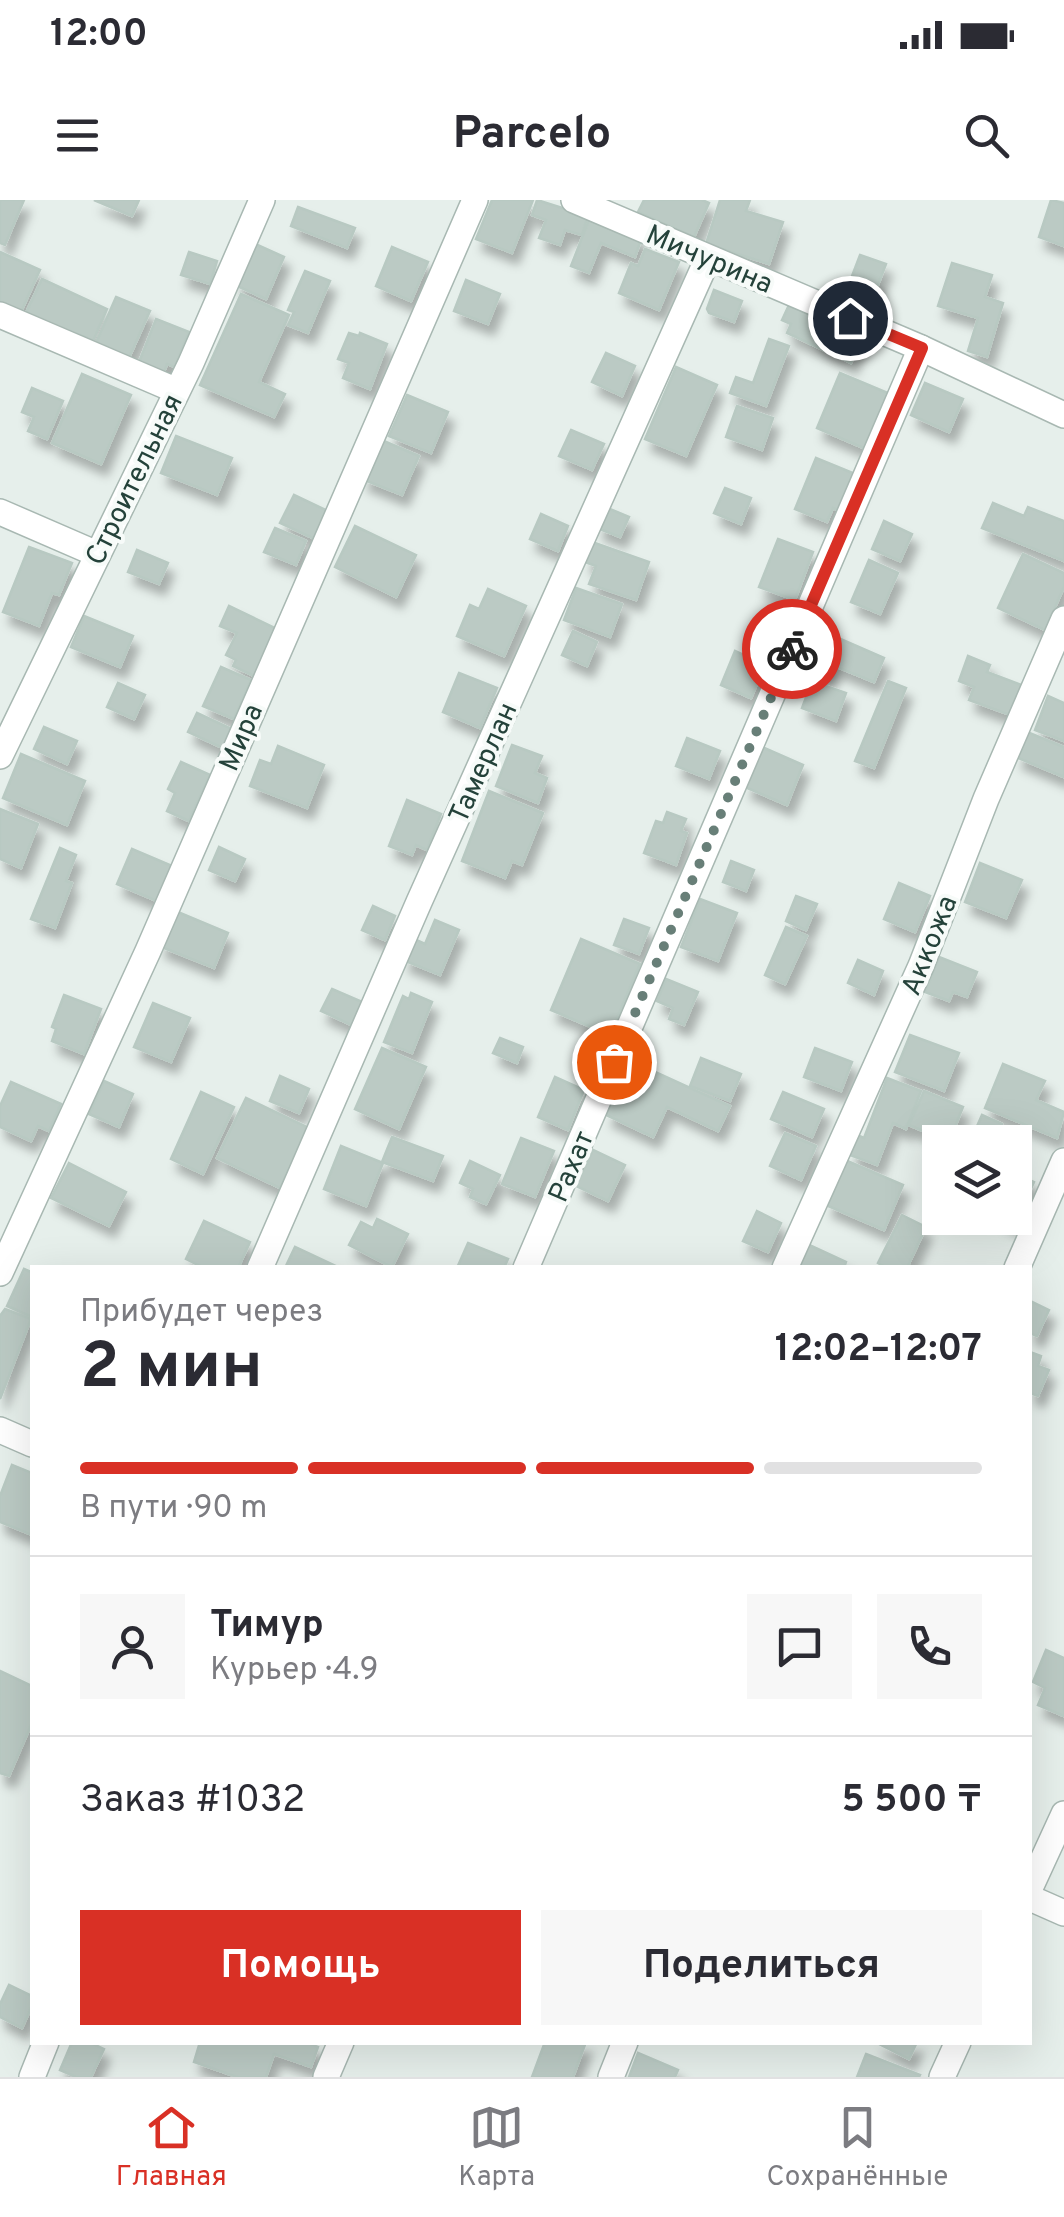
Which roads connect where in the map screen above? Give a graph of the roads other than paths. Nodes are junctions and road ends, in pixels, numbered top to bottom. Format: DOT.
graph roads {
  1 [pos="262,200"];
  2 [pos="475,200"];
  3 [pos="574,200"];
  4 [pos="708,258"];
  5 [pos="0,314"];
  6 [pos="922,348"];
  7 [pos="175,390"];
  8 [pos="1064,415"];
  9 [pos="0,512"];
  10 [pos="97,554"];
  11 [pos="1064,619"];
  12 [pos="0,756"];
  13 [pos="1064,1161"];
  14 [pos="261,1265"];
  15 [pos="527,1265"];
  16 [pos="786,1265"];
  17 [pos="1018,1265"];
  18 [pos="0,1273"];
  19 [pos="1064,1814"];
  20 [pos="1032,1885"];
  21 [pos="1032,1888"];
  22 [pos="1064,1913"];
  23 [pos="45,2045"];
  24 [pos="340,2045"];
  25 [pos="624,2045"];
  26 [pos="957,2045"];
  27 [pos="32,2077"];
  28 [pos="326,2077"];
  29 [pos="610,2077"];
  30 [pos="942,2077"];
  1 -- 7 [label="street, Строительная"];
  2 -- 18 [label="street, Мира"];
  3 -- 4 [label="street, Мичурина"];
  4 -- 6 [label="street, Мичурина"];
  4 -- 14 [label="street, Тамерлан"];
  5 -- 7 [label="street"];
  6 -- 8 [label="street, Мичурина"];
  6 -- 15 [label="street, Рахат"];
  7 -- 10 [label="street, Строительная"];
  9 -- 10 [label="street"];
  10 -- 12 [label="street, Строительная"];
  11 -- 16 [label="street, Аккожа"];
  13 -- 17 [label="street"];
  19 -- 20 [label="street"];
  21 -- 22 [label="street"];
  23 -- 27 [label="street"];
  24 -- 28 [label="street"];
  25 -- 29 [label="street"];
  26 -- 30 [label="street"];
}
